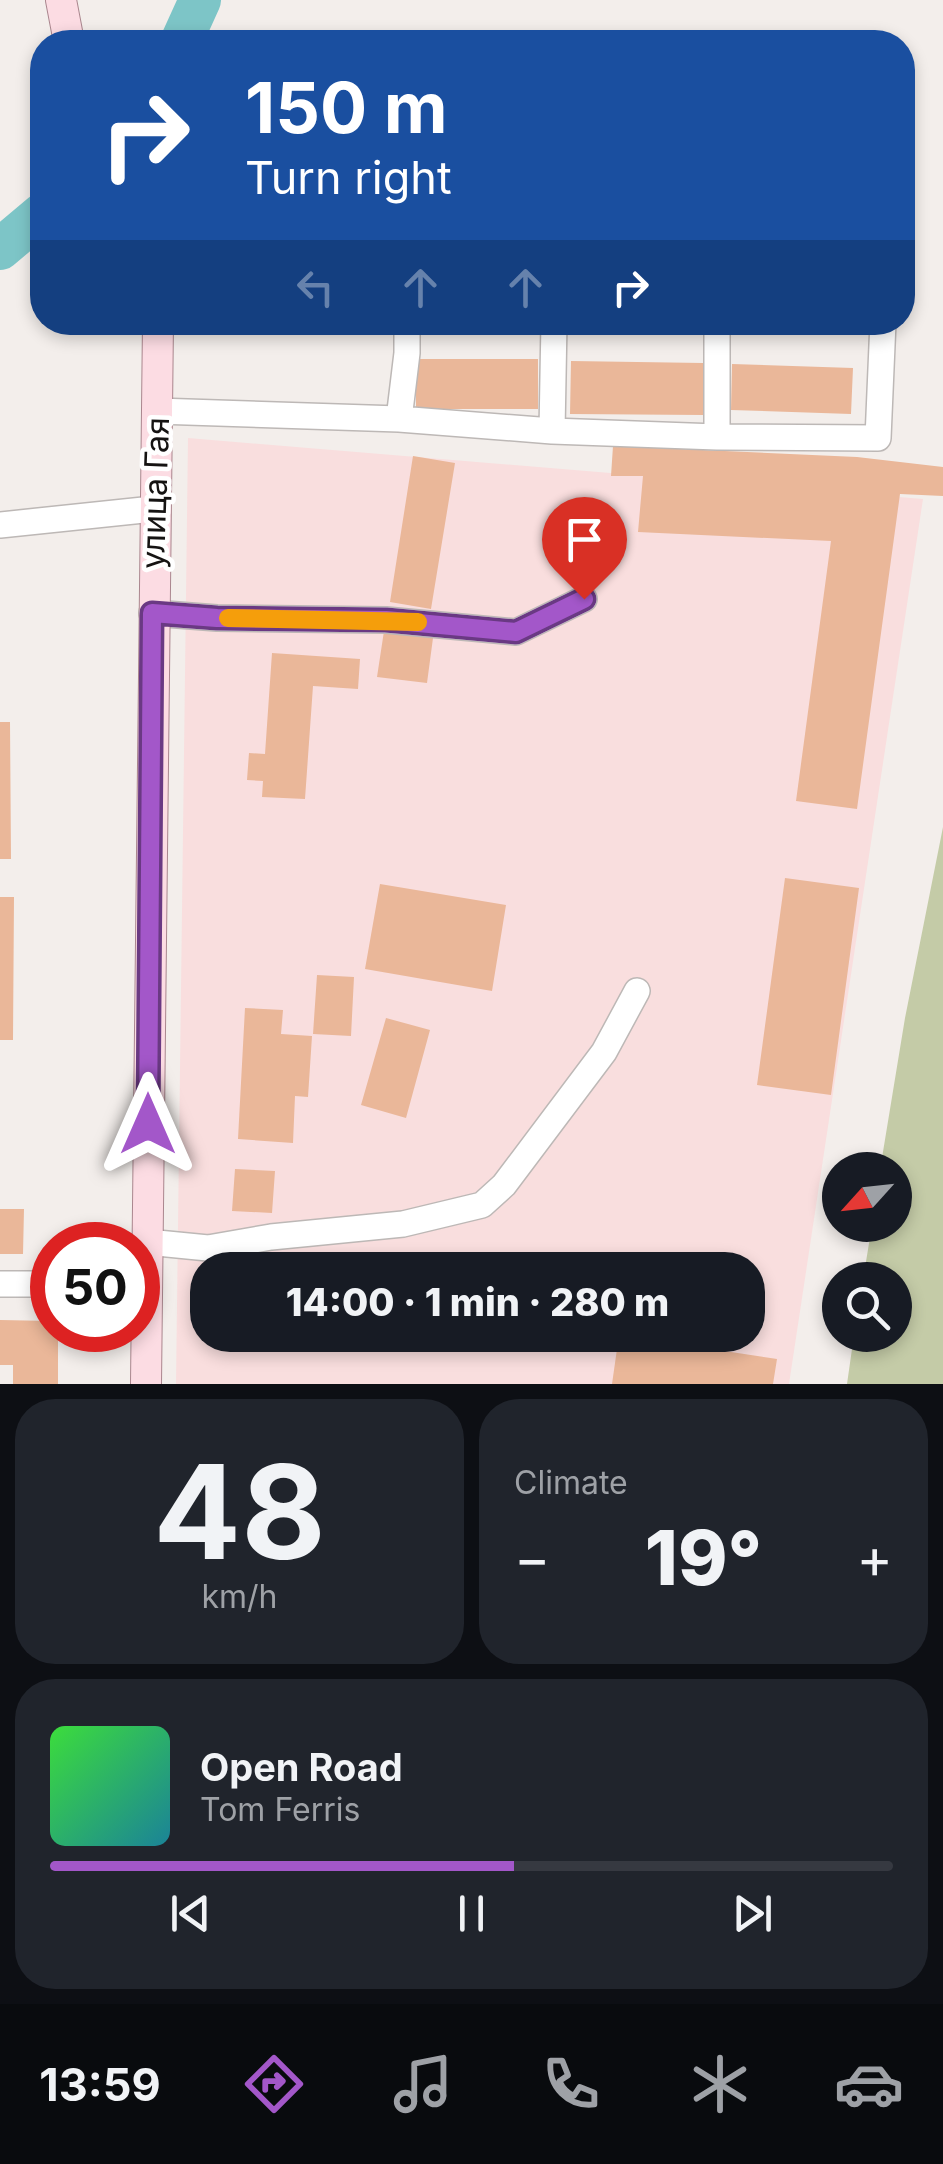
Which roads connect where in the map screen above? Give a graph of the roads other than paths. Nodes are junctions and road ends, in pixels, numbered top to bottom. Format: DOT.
graph roads {
  1 [pos="61,0"];
  2 [pos="67,30"];
  3 [pos="158,335"];
  4 [pos="406,335"];
  5 [pos="554,335"];
  6 [pos="717,335"];
  7 [pos="882,335"];
  8 [pos="157,411"];
  9 [pos="399,419"];
  10 [pos="552,432"];
  11 [pos="717,437"];
  12 [pos="153,509"];
  13 [pos="0,525"];
  14 [pos="584,599"];
  15 [pos="152,613"];
  16 [pos="636,990"];
  17 [pos="147,1222"];
  18 [pos="160,1243"];
  19 [pos="0,1284"];
  20 [pos="30,1284"];
  21 [pos="145,1352"];
  22 [pos="146,1384"];
  1 -- 2 [label="main road"];
  3 -- 8 [label="main road, улица Гая"];
  4 -- 9 [label="street"];
  5 -- 10 [label="street"];
  6 -- 11 [label="street"];
  7 -- 11 [label="street"];
  8 -- 9 [label="street"];
  8 -- 12 [label="main road, улица Гая"];
  9 -- 10 [label="street"];
  10 -- 11 [label="street"];
  12 -- 13 [label="street"];
  12 -- 15 [label="main road, улица Гая"];
  14 -- 15 [label="street"];
  15 -- 17 [label="main road, улица Гая"];
  16 -- 18 [label="street"];
  19 -- 20 [label="street"];
  21 -- 22 [label="main road, улица Гая"];
}
